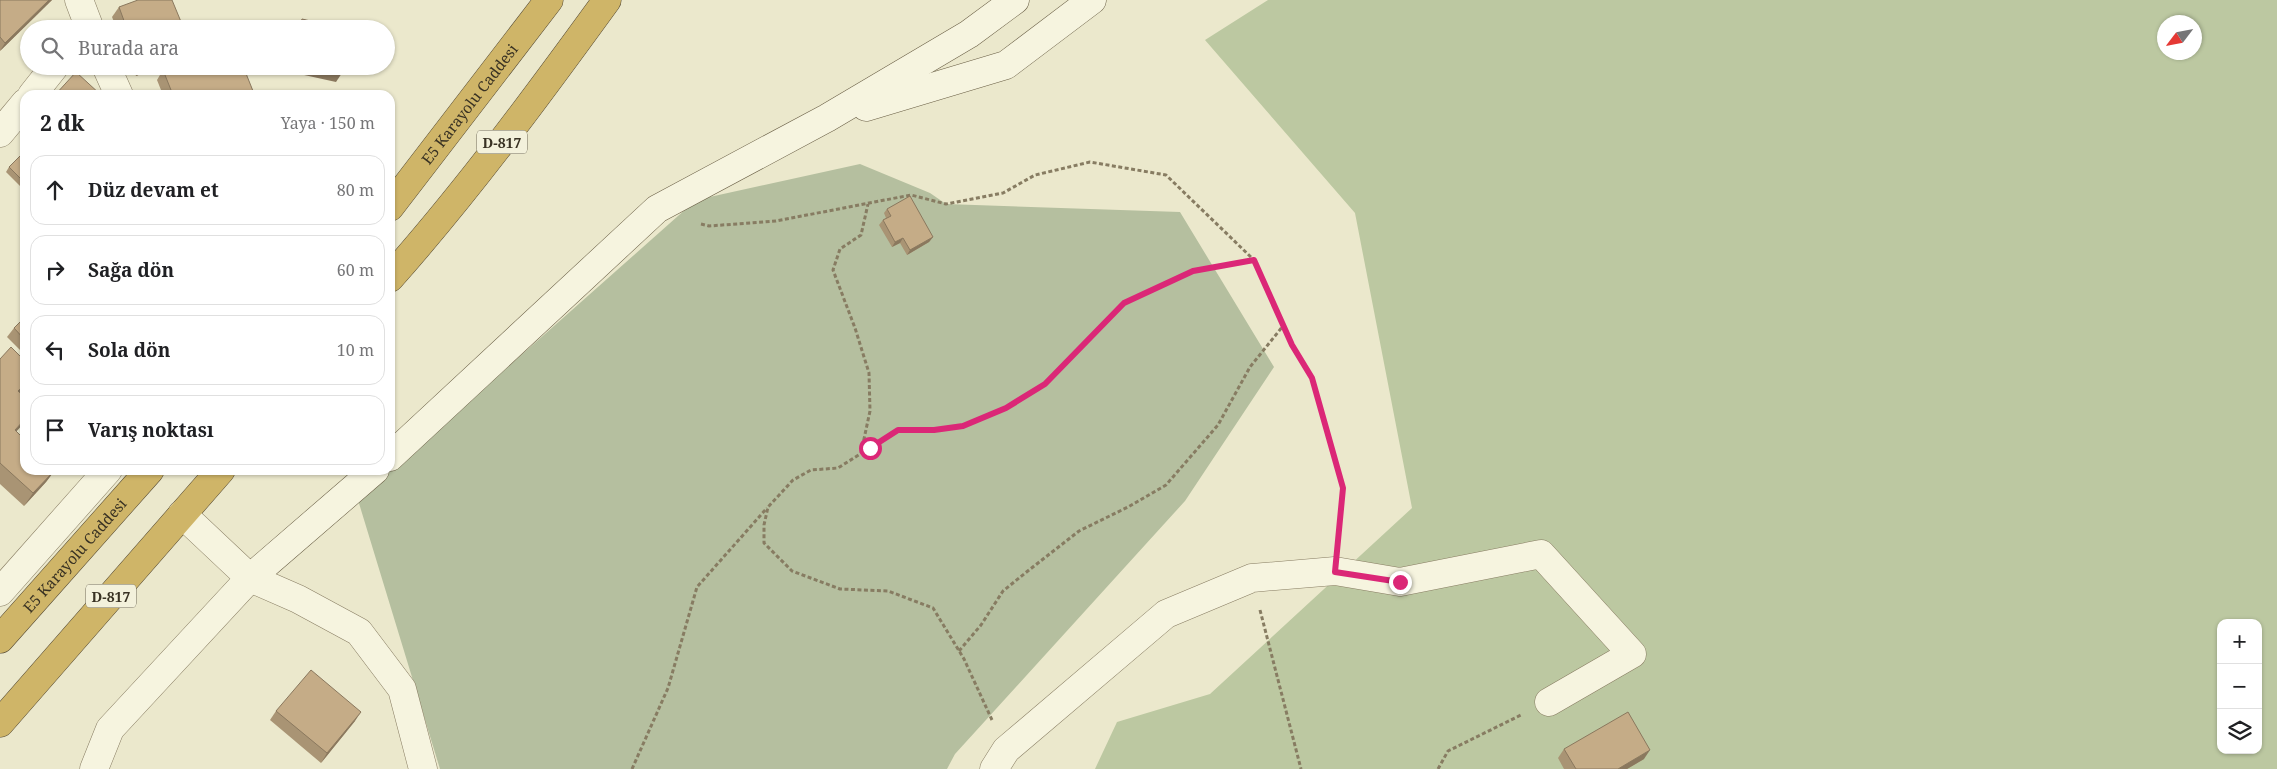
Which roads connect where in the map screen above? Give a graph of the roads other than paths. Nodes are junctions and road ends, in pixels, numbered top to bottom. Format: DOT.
graph roads {
  1 [pos="79,0"];
  2 [pos="549,0"];
  3 [pos="607,0"];
  4 [pos="1015,0"];
  5 [pos="1092,0"];
  6 [pos="85,20"];
  7 [pos="48,75"];
  8 [pos="110,75"];
  9 [pos="36,90"];
  10 [pos="117,90"];
  11 [pos="20,109"];
  12 [pos="827,118"];
  13 [pos="0,133"];
  14 [pos="395,200"];
  15 [pos="395,272"];
  16 [pos="395,452"];
  17 [pos="104,475"];
  18 [pos="146,475"];
  19 [pos="217,475"];
  20 [pos="369,475"];
  21 [pos="182,514"];
  22 [pos="250,578"];
  23 [pos="0,593"];
  24 [pos="20,616"];
  25 [pos="0,639"];
  26 [pos="1549,702"];
  27 [pos="0,723"];
  28 [pos="1000,760"];
  29 [pos="94,769"];
  30 [pos="423,769"];
  1 -- 6 [label="street"];
  2 -- 14 [label="highway, E5 Karayolu Caddesi / D-817"];
  3 -- 15 [label="highway, D-817"];
  4 -- 12 [label="street"];
  5 -- 12 [label="street"];
  7 -- 9 [label="street"];
  8 -- 10 [label="street"];
  11 -- 13 [label="street"];
  12 -- 16 [label="street"];
  17 -- 23 [label="street"];
  18 -- 24 [label="highway, E5 Karayolu Caddesi"];
  19 -- 21 [label="highway, D-817"];
  20 -- 22 [label="street"];
  21 -- 22 [label="street"];
  21 -- 27 [label="highway, D-817"];
  22 -- 29 [label="street"];
  22 -- 30 [label="street"];
  23 -- 24 [label="street"];
  24 -- 25 [label="highway, E5 Karayolu Caddesi"];
  26 -- 28 [label="street"];
}
